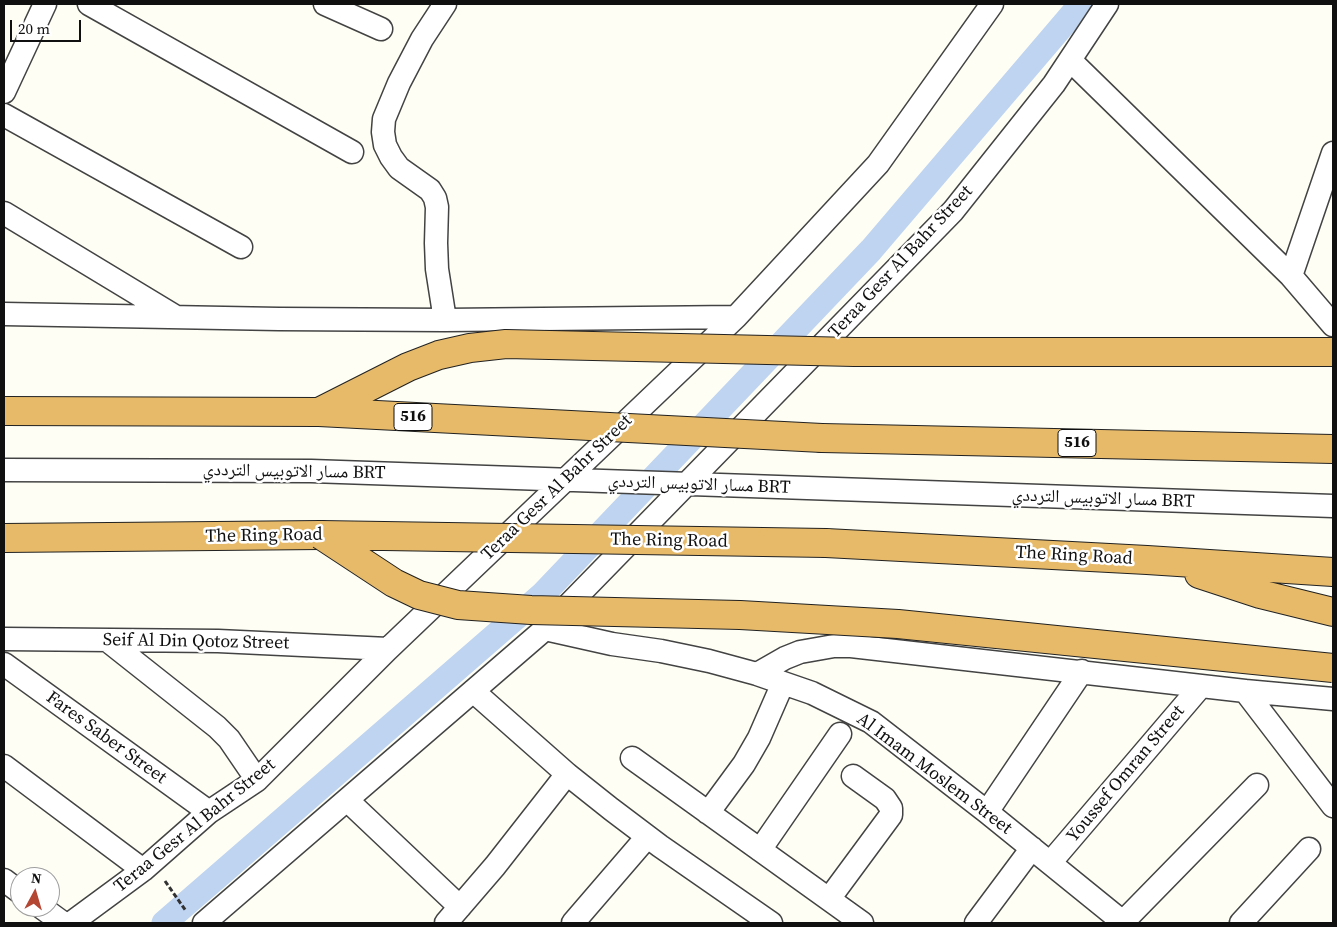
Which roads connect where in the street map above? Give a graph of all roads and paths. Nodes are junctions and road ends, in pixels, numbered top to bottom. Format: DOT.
graph roads {
  1 [pos="45,4"];
  2 [pos="89,4"];
  3 [pos="325,4"];
  4 [pos="445,4"];
  5 [pos="992,4"];
  6 [pos="1107,4"];
  7 [pos="381,28"];
  8 [pos="1070,60"];
  9 [pos="4,92"];
  10 [pos="4,115"];
  11 [pos="352,152"];
  12 [pos="1333,153"];
  13 [pos="4,213"];
  14 [pos="241,247"];
  15 [pos="1291,276"];
  16 [pos="4,314"];
  17 [pos="736,317"];
  18 [pos="177,318"];
  19 [pos="445,320"];
  20 [pos="1333,325"];
  21 [pos="1333,352"];
  22 [pos="4,411"];
  23 [pos="319,412"];
  24 [pos="1326,444"];
  25 [pos="4,470"];
  26 [pos="1333,506"];
  27 [pos="321,535"];
  28 [pos="4,538"];
  29 [pos="1147,560"];
  30 [pos="1333,572"];
  31 [pos="1333,612"];
  32 [pos="545,628"];
  33 [pos="4,639"];
  34 [pos="107,640"];
  35 [pos="388,650"];
  36 [pos="4,664"];
  37 [pos="1333,668"];
  38 [pos="1082,671"];
  39 [pos="757,674"];
  40 [pos="783,683"];
  41 [pos="1202,686"];
  42 [pos="473,691"];
  43 [pos="1245,691"];
  44 [pos="1333,699"];
  45 [pos="840,734"];
  46 [pos="632,758"];
  47 [pos="4,766"];
  48 [pos="567,774"];
  49 [pos="853,776"];
  50 [pos="257,780"];
  51 [pos="1256,785"];
  52 [pos="347,800"];
  53 [pos="1333,806"];
  54 [pos="209,812"];
  55 [pos="987,812"];
  56 [pos="708,813"];
  57 [pos="647,836"];
  58 [pos="1032,848"];
  59 [pos="1309,849"];
  60 [pos="760,850"];
  61 [pos="1050,863"];
  62 [pos="143,870"];
  63 [pos="169,887"];
  64 [pos="829,900"];
  65 [pos="453,915"];
  66 [pos="197,920"];
  67 [pos="580,921"];
  68 [pos="1117,921"];
  69 [pos="71,923"];
  70 [pos="771,923"];
  71 [pos="862,923"];
  72 [pos="976,923"];
  73 [pos="1241,923"];
  1 -- 9 [label="street"];
  2 -- 11 [label="street"];
  3 -- 7 [label="street"];
  4 -- 19 [label="street"];
  5 -- 17 [label="street, Teraa Gesr Al Bahr Street"];
  6 -- 8 [label="street, Teraa Gesr Al Bahr Street"];
  8 -- 15 [label="street"];
  8 -- 32 [label="street, Teraa Gesr Al Bahr Street"];
  10 -- 14 [label="street"];
  12 -- 15 [label="street"];
  13 -- 18 [label="street"];
  15 -- 20 [label="street"];
  16 -- 18 [label="street"];
  17 -- 19 [label="street"];
  17 -- 35 [label="street, Teraa Gesr Al Bahr Street"];
  18 -- 19 [label="street"];
  21 -- 23 [label="highway, bridge"];
  22 -- 23 [label="highway, 516, bridge"];
  23 -- 24 [label="highway, 516, bridge"];
  25 -- 26 [label="street, مسار الاتوبيس الترددي BRT"];
  27 -- 28 [label="highway, The Ring Road"];
  27 -- 29 [label="highway, The Ring Road, bridge"];
  27 -- 37 [label="highway, bridge"];
  29 -- 30 [label="highway, The Ring Road"];
  29 -- 31 [label="highway"];
  32 -- 39 [label="street, Al Imam Moslem Street"];
  32 -- 42 [label="street, Teraa Gesr Al Bahr Street"];
  33 -- 34 [label="street, Seif Al Din Qotoz Street"];
  34 -- 35 [label="street, Seif Al Din Qotoz Street"];
  34 -- 50 [label="street"];
  35 -- 50 [label="street, Teraa Gesr Al Bahr Street"];
  36 -- 54 [label="street, Fares Saber Street"];
  38 -- 39 [label="street"];
  38 -- 41 [label="street"];
  38 -- 55 [label="street"];
  39 -- 40 [label="street, Al Imam Moslem Street"];
  40 -- 55 [label="street, Al Imam Moslem Street"];
  40 -- 56 [label="street"];
  41 -- 43 [label="street"];
  41 -- 61 [label="street, Youssef Omran Street"];
  42 -- 48 [label="street"];
  42 -- 52 [label="street, Teraa Gesr Al Bahr Street"];
  43 -- 44 [label="street"];
  43 -- 53 [label="street"];
  45 -- 60 [label="street"];
  46 -- 56 [label="street"];
  47 -- 62 [label="street"];
  48 -- 57 [label="street"];
  48 -- 65 [label="street"];
  49 -- 64 [label="street"];
  50 -- 54 [label="street, Teraa Gesr Al Bahr Street"];
  51 -- 68 [label="street"];
  52 -- 65 [label="street"];
  52 -- 66 [label="street, Teraa Gesr Al Bahr Street"];
  54 -- 62 [label="street, Teraa Gesr Al Bahr Street"];
  55 -- 58 [label="street, Al Imam Moslem Street"];
  56 -- 60 [label="street"];
  57 -- 67 [label="street"];
  57 -- 70 [label="street"];
  58 -- 61 [label="street, Al Imam Moslem Street"];
  58 -- 72 [label="street"];
  59 -- 73 [label="street"];
  60 -- 64 [label="street"];
  61 -- 68 [label="street, Al Imam Moslem Street"];
  62 -- 69 [label="street, Teraa Gesr Al Bahr Street"];
  63 -- 66 [label="path"];
  64 -- 71 [label="street"];
}
